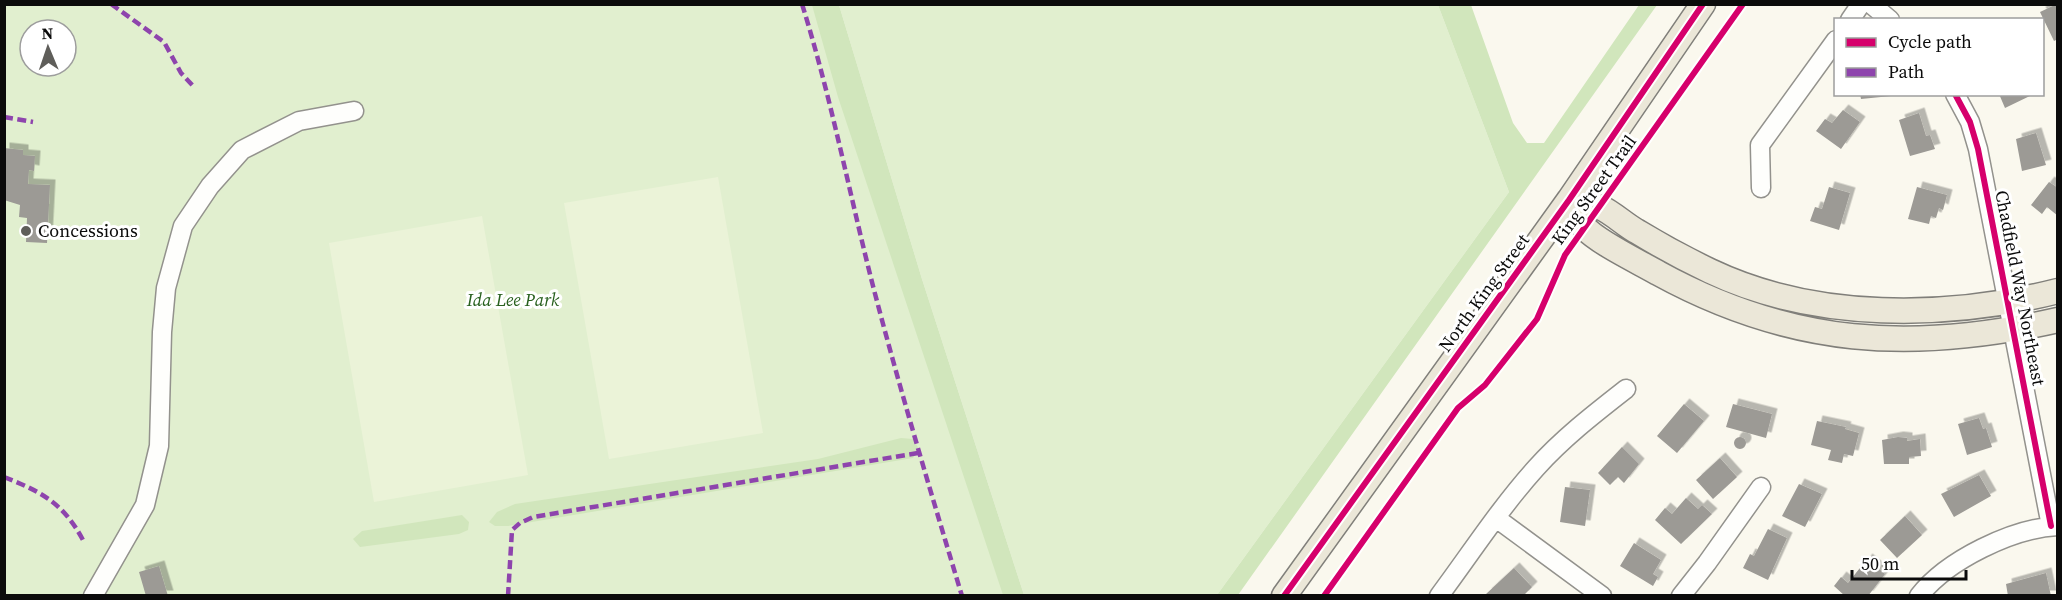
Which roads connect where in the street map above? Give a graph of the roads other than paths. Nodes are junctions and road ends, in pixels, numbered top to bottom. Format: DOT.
graph roads {
  1 [pos="1703,4"];
  2 [pos="1861,4"];
  3 [pos="1871,4"];
  4 [pos="1851,18"];
  5 [pos="1888,18"];
  6 [pos="1834,43"];
  7 [pos="1956,96"];
  8 [pos="354,111"];
  9 [pos="1761,188"];
  10 [pos="1569,200"];
  11 [pos="2058,291"];
  12 [pos="2007,302"];
  13 [pos="2058,320"];
  14 [pos="2012,330"];
  15 [pos="1626,389"];
  16 [pos="1761,487"];
  17 [pos="1496,518"];
  18 [pos="2054,526"];
  19 [pos="93,596"];
  20 [pos="1284,596"];
  21 [pos="1439,596"];
  22 [pos="1602,596"];
  23 [pos="1681,596"];
  24 [pos="1919,596"];
  1 -- 10 [label="main road, North King Street"];
  2 -- 4 [label="street"];
  3 -- 5 [label="street"];
  6 -- 9 [label="street"];
  7 -- 12 [label="street, Chadfield Way Northeast"];
  8 -- 19 [label="street"];
  10 -- 12 [label="main road"];
  10 -- 14 [label="main road"];
  10 -- 20 [label="main road, North King Street"];
  11 -- 12 [label="main road"];
  12 -- 14 [label="street, Chadfield Way Northeast"];
  13 -- 14 [label="main road"];
  14 -- 18 [label="street, Chadfield Way Northeast"];
  15 -- 17 [label="street"];
  16 -- 23 [label="street"];
  17 -- 21 [label="street"];
  17 -- 22 [label="street"];
  18 -- 24 [label="street"];
}
